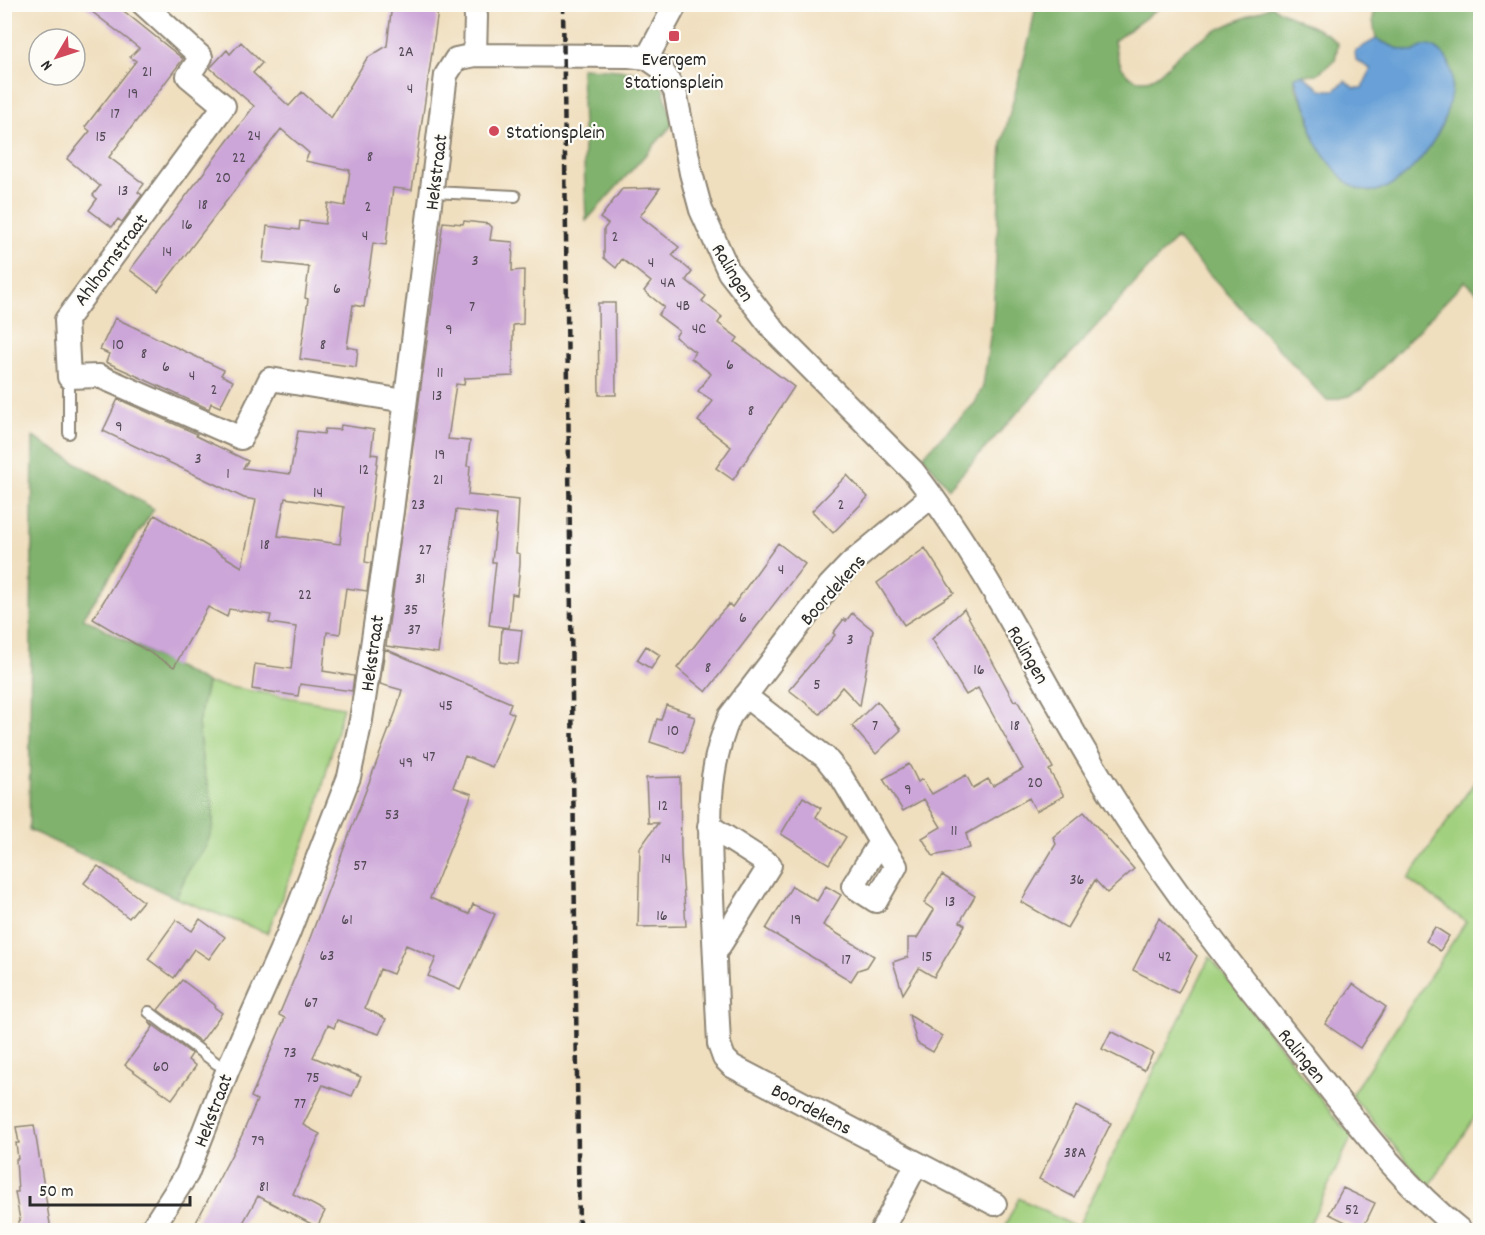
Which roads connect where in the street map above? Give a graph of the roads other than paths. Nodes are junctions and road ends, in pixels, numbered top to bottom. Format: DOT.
graph roads {
  1 [pos="143,4"];
  2 [pos="474,4"];
  3 [pos="676,4"];
  4 [pos="475,55"];
  5 [pos="647,58"];
  6 [pos="433,192"];
  7 [pos="515,196"];
  8 [pos="69,377"];
  9 [pos="405,401"];
  10 [pos="69,433"];
  11 [pos="932,496"];
  12 [pos="745,696"];
  13 [pos="709,825"];
  14 [pos="880,842"];
  15 [pos="715,953"];
  16 [pos="149,1012"];
  17 [pos="228,1069"];
  18 [pos="917,1163"];
  19 [pos="995,1204"];
  20 [pos="151,1230"];
  21 [pos="882,1230"];
  22 [pos="1460,1230"];
  1 -- 8 [label="street, Ahlhornstraat"];
  2 -- 4 [label="street"];
  3 -- 5 [label="street"];
  4 -- 5 [label="street"];
  4 -- 6 [label="street, Hekstraat"];
  5 -- 11 [label="street, Ralingen"];
  6 -- 7 [label="lane"];
  6 -- 9 [label="street, Hekstraat"];
  8 -- 9 [label="street"];
  8 -- 10 [label="lane"];
  9 -- 17 [label="street, Hekstraat"];
  11 -- 12 [label="street, Boordekens"];
  11 -- 22 [label="street, Ralingen"];
  12 -- 13 [label="street, Boordekens"];
  12 -- 14 [label="street"];
  13 -- 15 [label="street, Boordekens"];
  13 -- 15 [label="street"];
  15 -- 18 [label="street, Boordekens"];
  16 -- 17 [label="lane"];
  17 -- 20 [label="street, Hekstraat"];
  18 -- 19 [label="street, Boordekens"];
  18 -- 21 [label="street"];
}
